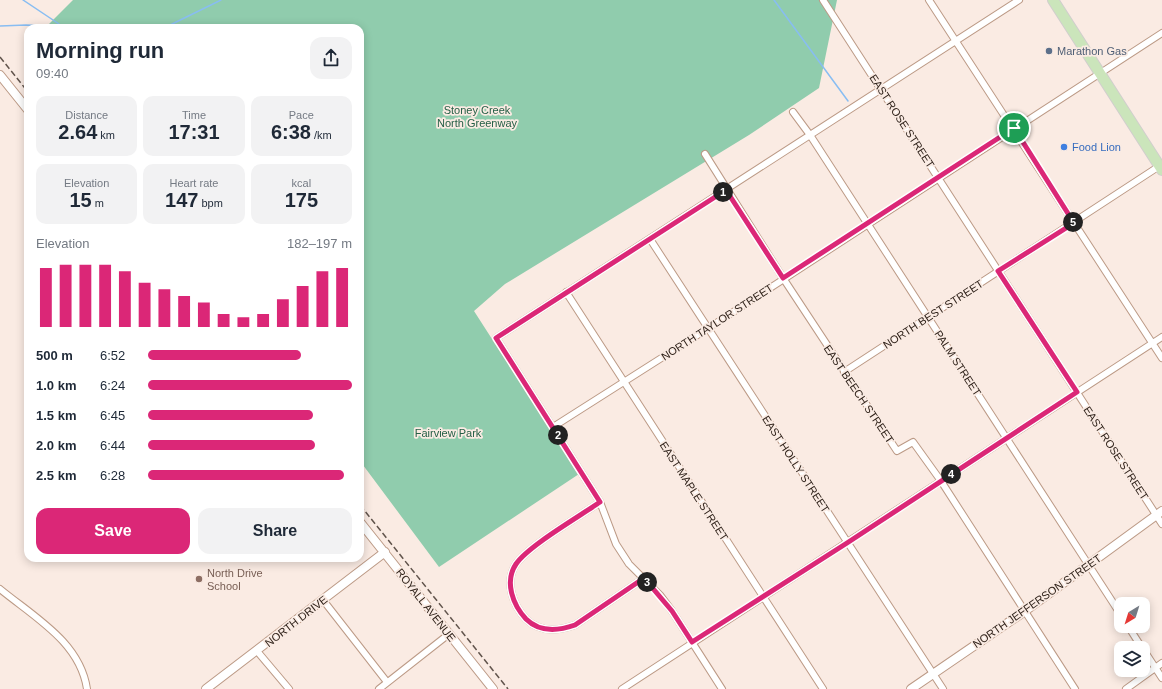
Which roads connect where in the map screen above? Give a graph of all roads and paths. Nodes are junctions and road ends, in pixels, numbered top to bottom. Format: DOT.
graph roads {
  1 [pos="823,0"];
  2 [pos="929,0"];
  3 [pos="1019,0"];
  4 [pos="1053,0"];
  5 [pos="1162,33"];
  6 [pos="956,40"];
  7 [pos="1100,73"];
  8 [pos="0,75"];
  9 [pos="881,88"];
  10 [pos="24,105"];
  11 [pos="793,112"];
  12 [pos="1014,128"];
  13 [pos="810,135"];
  14 [pos="705,154"];
  15 [pos="1161,167"];
  16 [pos="939,178"];
  17 [pos="726,190"];
  18 [pos="1074,223"];
  19 [pos="868,224"];
  20 [pos="650,239"];
  21 [pos="998,271"];
  22 [pos="783,278"];
  23 [pos="566,292"];
  24 [pos="928,317"];
  25 [pos="707,329"];
  26 [pos="1162,337"];
  27 [pos="1153,343"];
  28 [pos="1162,358"];
  29 [pos="844,372"];
  30 [pos="625,382"];
  31 [pos="1077,392"];
  32 [pos="553,427"];
  33 [pos="1007,438"];
  34 [pos="941,481"];
  35 [pos="600,502"];
  36 [pos="1159,514"];
  37 [pos="1162,524"];
  38 [pos="364,527"];
  39 [pos="847,543"];
  40 [pos="385,552"];
  41 [pos="1088,564"];
  42 [pos="644,578"];
  43 [pos="0,589"];
  44 [pos="763,597"];
  45 [pos="322,600"];
  46 [pos="1114,604"];
  47 [pos="1025,610"];
  48 [pos="449,634"];
  49 [pos="692,642"];
  50 [pos="257,651"];
  51 [pos="1150,659"];
  52 [pos="1162,663"];
  53 [pos="1156,668"];
  54 [pos="933,673"];
  55 [pos="1162,678"];
  56 [pos="387,682"];
  57 [pos="87,689"];
  58 [pos="206,689"];
  59 [pos="289,689"];
  60 [pos="379,689"];
  61 [pos="493,689"];
  62 [pos="622,689"];
  63 [pos="722,689"];
  64 [pos="823,689"];
  65 [pos="911,689"];
  66 [pos="943,689"];
  67 [pos="1075,689"];
  68 [pos="1126,689"];
  1 -- 9 [label="street, EAST ROSE STREET"];
  2 -- 6 [label="street"];
  3 -- 6 [label="street"];
  4 -- 7 [label="main road"];
  5 -- 7 [label="street, NORTH TAYLOR STREET"];
  6 -- 9 [label="street"];
  6 -- 12 [label="street"];
  7 -- 12 [label="street, NORTH TAYLOR STREET"];
  7 -- 15 [label="main road"];
  8 -- 10 [label="street"];
  9 -- 13 [label="street"];
  9 -- 16 [label="street, EAST ROSE STREET"];
  11 -- 13 [label="street, PALM STREET"];
  12 -- 16 [label="street, NORTH TAYLOR STREET"];
  12 -- 18 [label="street"];
  13 -- 17 [label="street"];
  13 -- 19 [label="street, PALM STREET"];
  14 -- 17 [label="street, EAST BEECH STREET"];
  15 -- 18 [label="street, NORTH BEST STREET"];
  16 -- 19 [label="street, NORTH TAYLOR STREET"];
  16 -- 21 [label="street, EAST ROSE STREET"];
  17 -- 20 [label="street"];
  17 -- 22 [label="street, EAST BEECH STREET"];
  18 -- 21 [label="street, NORTH BEST STREET"];
  18 -- 27 [label="street"];
  19 -- 22 [label="street, NORTH TAYLOR STREET"];
  19 -- 24 [label="street, PALM STREET"];
  20 -- 23 [label="street"];
  20 -- 25 [label="street, EAST HOLLY STREET"];
  21 -- 24 [label="street, NORTH BEST STREET"];
  21 -- 31 [label="street, EAST ROSE STREET"];
  22 -- 25 [label="street, NORTH TAYLOR STREET"];
  22 -- 29 [label="street, EAST BEECH STREET"];
  23 -- 30 [label="street, EAST MAPLE STREET"];
  23 -- 32 [label="street"];
  24 -- 29 [label="street, NORTH BEST STREET"];
  24 -- 33 [label="street, PALM STREET"];
  25 -- 30 [label="street, NORTH TAYLOR STREET"];
  25 -- 39 [label="street, EAST HOLLY STREET"];
  26 -- 27 [label="street"];
  27 -- 28 [label="street"];
  27 -- 31 [label="street"];
  29 -- 34 [label="street, EAST BEECH STREET"];
  30 -- 32 [label="street, NORTH TAYLOR STREET"];
  30 -- 44 [label="street, EAST MAPLE STREET"];
  31 -- 33 [label="street"];
  31 -- 36 [label="street, EAST ROSE STREET"];
  32 -- 35 [label="street"];
  33 -- 34 [label="street"];
  33 -- 41 [label="street, PALM STREET"];
  34 -- 39 [label="street"];
  34 -- 47 [label="street, EAST BEECH STREET"];
  35 -- 42 [label="street"];
  35 -- 42 [label="street"];
  36 -- 37 [label="street, EAST ROSE STREET"];
  36 -- 41 [label="street, NORTH JEFFERSON STREET"];
  38 -- 40 [label="street, ROYALL AVENUE"];
  39 -- 44 [label="street"];
  39 -- 54 [label="street, EAST HOLLY STREET"];
  40 -- 45 [label="street, NORTH DRIVE"];
  40 -- 48 [label="street, ROYALL AVENUE"];
  41 -- 46 [label="street, PALM STREET"];
  41 -- 47 [label="street, NORTH JEFFERSON STREET"];
  42 -- 49 [label="street"];
  43 -- 57 [label="street"];
  44 -- 49 [label="street"];
  44 -- 64 [label="street, EAST MAPLE STREET"];
  45 -- 50 [label="street, NORTH DRIVE"];
  45 -- 56 [label="street"];
  47 -- 54 [label="street, NORTH JEFFERSON STREET"];
  47 -- 67 [label="street, EAST BEECH STREET"];
  48 -- 56 [label="street"];
  48 -- 61 [label="street, ROYALL AVENUE"];
  49 -- 62 [label="street"];
  49 -- 63 [label="street"];
  50 -- 58 [label="street, NORTH DRIVE"];
  50 -- 59 [label="street"];
  51 -- 53 [label="street"];
  52 -- 53 [label="street"];
  53 -- 55 [label="street"];
  53 -- 68 [label="street"];
  54 -- 65 [label="street, NORTH JEFFERSON STREET"];
  54 -- 66 [label="street, EAST HOLLY STREET"];
  56 -- 60 [label="street"];
}
